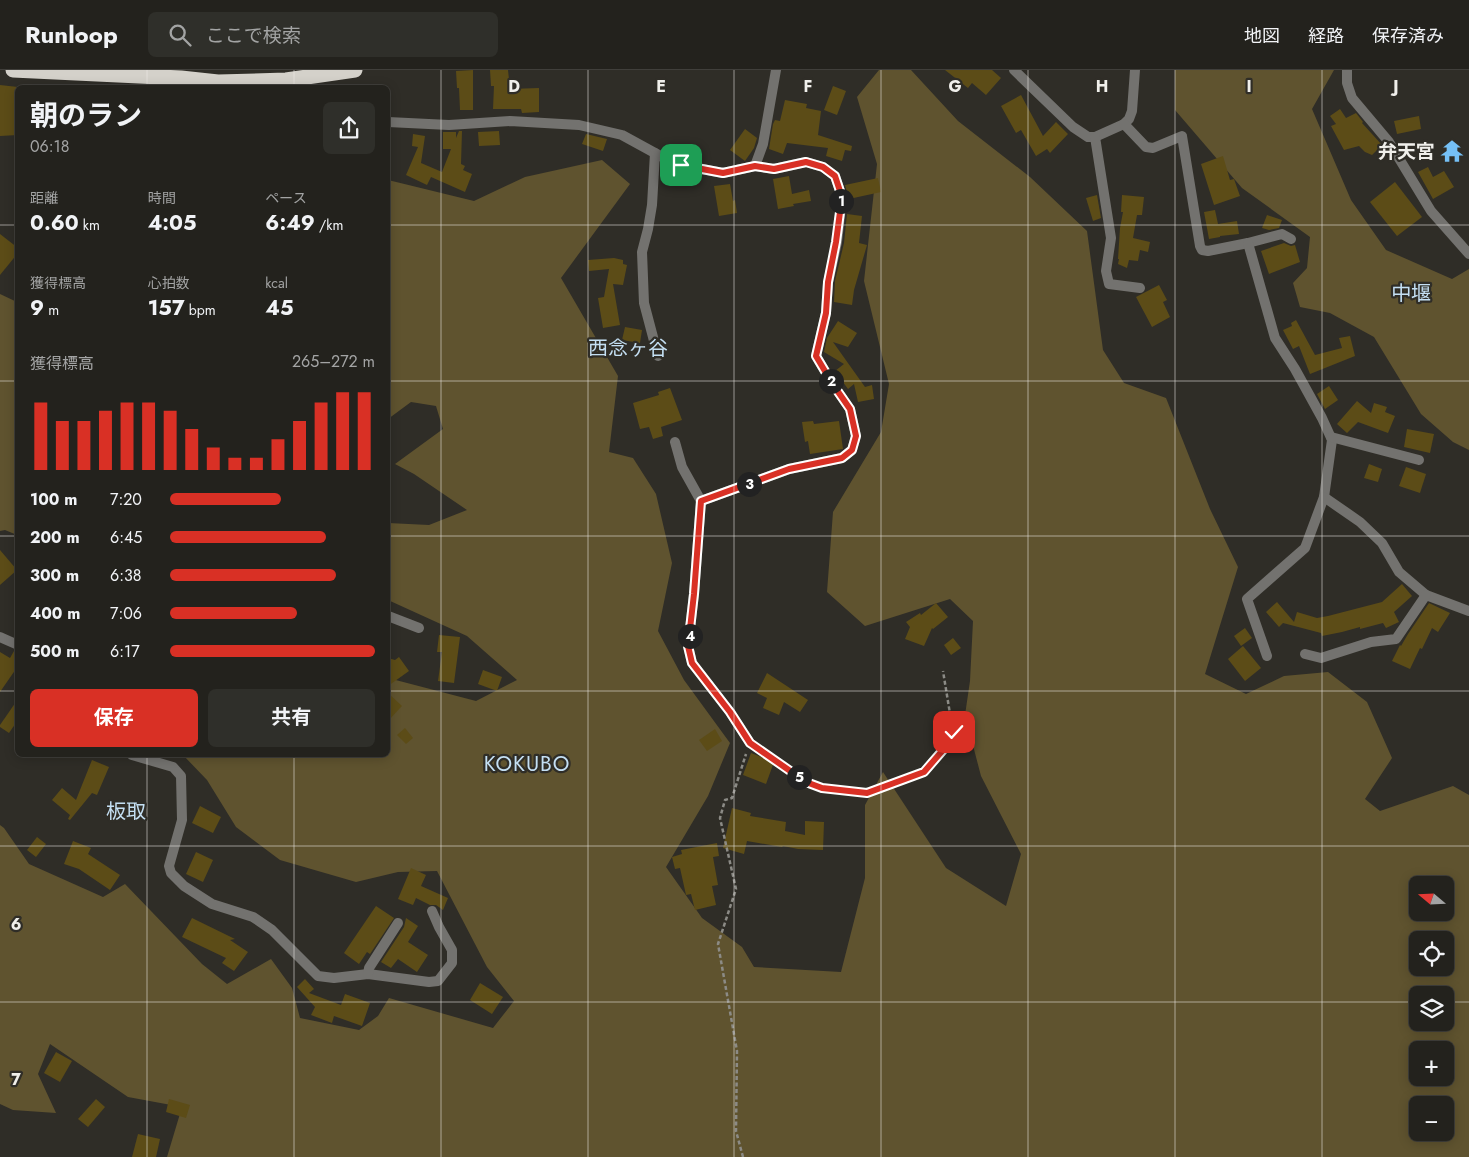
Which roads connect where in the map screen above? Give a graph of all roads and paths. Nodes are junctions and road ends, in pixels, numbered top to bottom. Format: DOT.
graph roads {
  1 [pos="13,70"];
  2 [pos="355,70"];
  3 [pos="776,70"];
  4 [pos="1014,70"];
  5 [pos="1135,70"];
  6 [pos="1347,70"];
  7 [pos="180,74"];
  8 [pos="222,85"];
  9 [pos="390,122"];
  10 [pos="1124,124"];
  11 [pos="1095,137"];
  12 [pos="655,153"];
  13 [pos="755,166"];
  14 [pos="1291,239"];
  15 [pos="1248,243"];
  16 [pos="1469,254"];
  17 [pos="1140,288"];
  18 [pos="658,356"];
  19 [pos="1331,437"];
  20 [pos="675,442"];
  21 [pos="1419,460"];
  22 [pos="1324,497"];
  23 [pos="701,501"];
  24 [pos="1426,595"];
  25 [pos="1469,611"];
  26 [pos="390,617"];
  27 [pos="419,628"];
  28 [pos="0,637"];
  29 [pos="15,644"];
  30 [pos="1305,654"];
  31 [pos="1267,656"];
  32 [pos="943,670"];
  33 [pos="750,743"];
  34 [pos="139,757"];
  35 [pos="432,912"];
  36 [pos="398,923"];
  37 [pos="368,974"];
  38 [pos="743,1157"];
  1 -- 7 [label="highway"];
  2 -- 8 [label="highway"];
  3 -- 13 [label="street"];
  4 -- 11 [label="street"];
  5 -- 10 [label="street"];
  6 -- 16 [label="street"];
  7 -- 8 [label="highway"];
  9 -- 12 [label="street"];
  10 -- 11 [label="street"];
  10 -- 15 [label="street"];
  11 -- 17 [label="street"];
  12 -- 13 [label="street"];
  12 -- 18 [label="street"];
  13 -- 23 [label="street"];
  14 -- 15 [label="street"];
  15 -- 19 [label="street"];
  19 -- 21 [label="street"];
  19 -- 22 [label="street"];
  20 -- 23 [label="street"];
  22 -- 24 [label="street"];
  22 -- 31 [label="street"];
  23 -- 33 [label="street"];
  24 -- 25 [label="street"];
  24 -- 30 [label="street"];
  26 -- 27 [label="street"];
  28 -- 29 [label="street"];
  32 -- 33 [label="path"];
  33 -- 38 [label="path"];
  34 -- 37 [label="street"];
  35 -- 37 [label="street"];
  36 -- 37 [label="street"];
}
